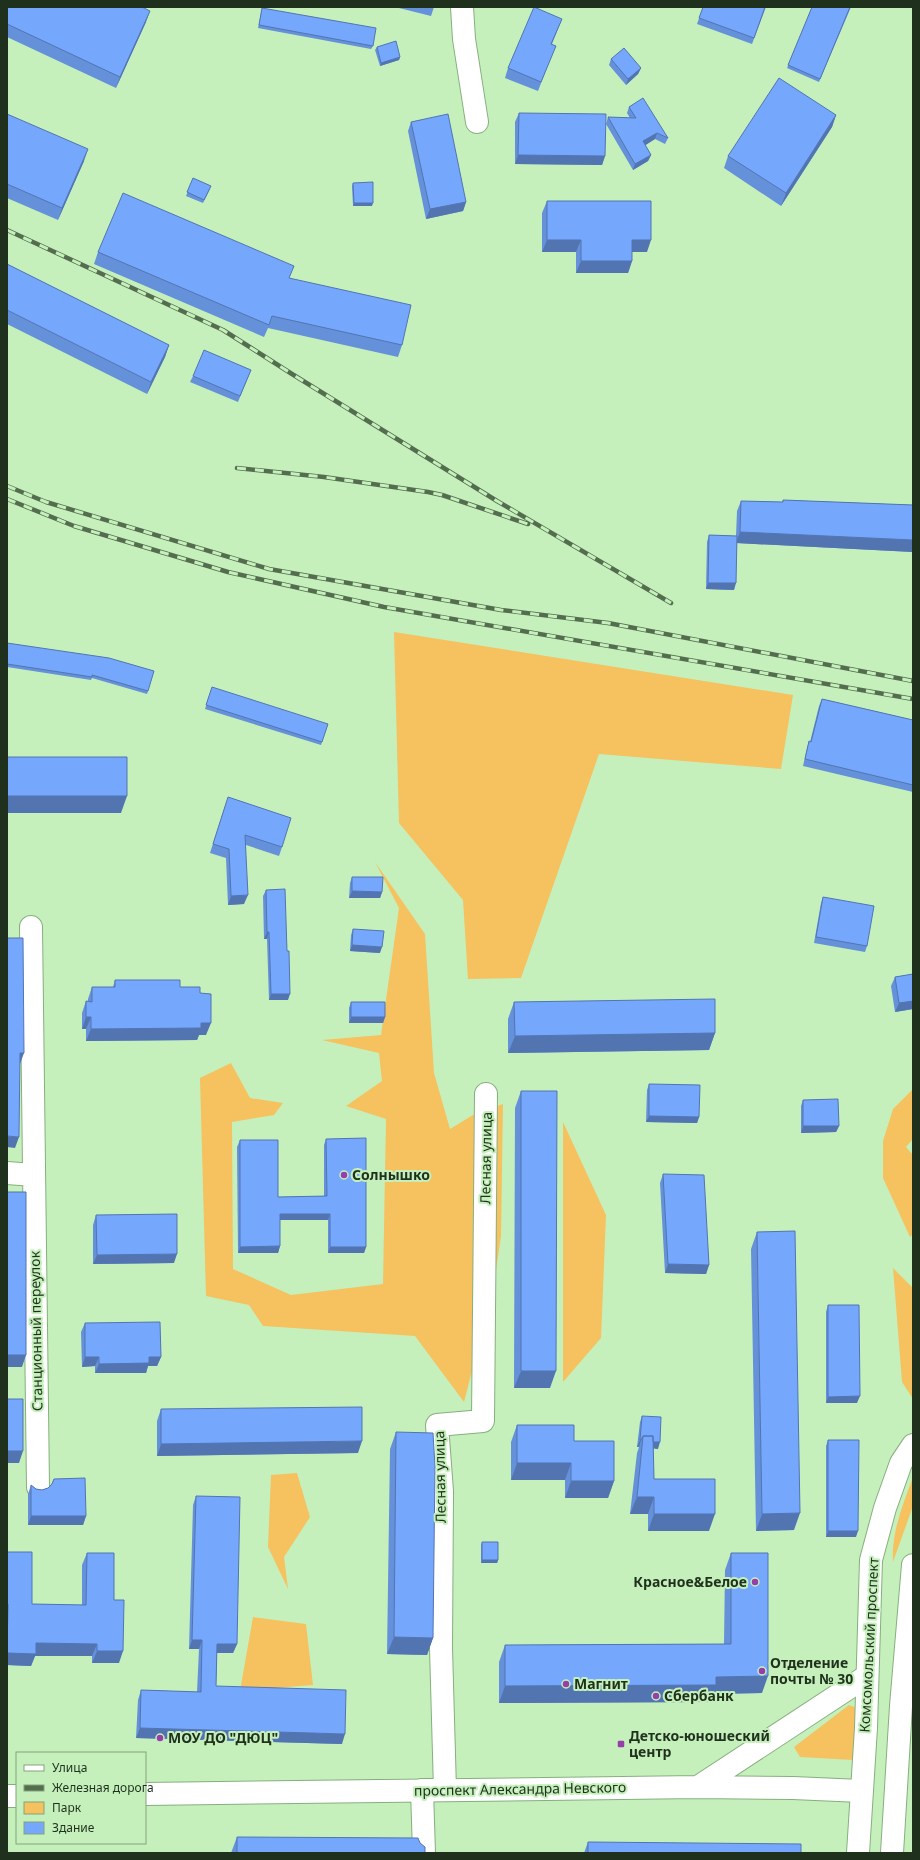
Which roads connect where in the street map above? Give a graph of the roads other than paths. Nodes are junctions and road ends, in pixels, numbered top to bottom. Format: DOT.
graph roads {
  1 [pos="462,7"];
  2 [pos="477,122"];
  3 [pos="31,927"];
  4 [pos="486,1094"];
  5 [pos="7,1174"];
  6 [pos="34,1174"];
  7 [pos="913,1445"];
  8 [pos="38,1487"];
  9 [pos="913,1565"];
  10 [pos="867,1676"];
  11 [pos="698,1787"];
  12 [pos="422,1790"];
  13 [pos="444,1790"];
  14 [pos="862,1791"];
  15 [pos="895,1793"];
  16 [pos="146,1794"];
  17 [pos="424,1853"];
  18 [pos="858,1853"];
  19 [pos="892,1853"];
  1 -- 2 [label="main road"];
  3 -- 6 [label="main road, Станционный переулок"];
  4 -- 13 [label="main road, Лесная улица"];
  5 -- 6 [label="main road"];
  6 -- 8 [label="main road, Станционный переулок"];
  7 -- 10 [label="main road, Комсомольский проспект"];
  9 -- 15 [label="main road"];
  10 -- 11 [label="main road"];
  10 -- 14 [label="main road, Комсомольский проспект"];
  11 -- 13 [label="main road, проспект Александра Невского"];
  11 -- 14 [label="main road, проспект Александра Невского"];
  12 -- 13 [label="main road"];
  12 -- 16 [label="main road, проспект Александра Невского"];
  12 -- 17 [label="main road"];
  14 -- 15 [label="main road, проспект Александра Невского"];
  14 -- 18 [label="main road, Комсомольский проспект"];
  15 -- 19 [label="main road"];
}
